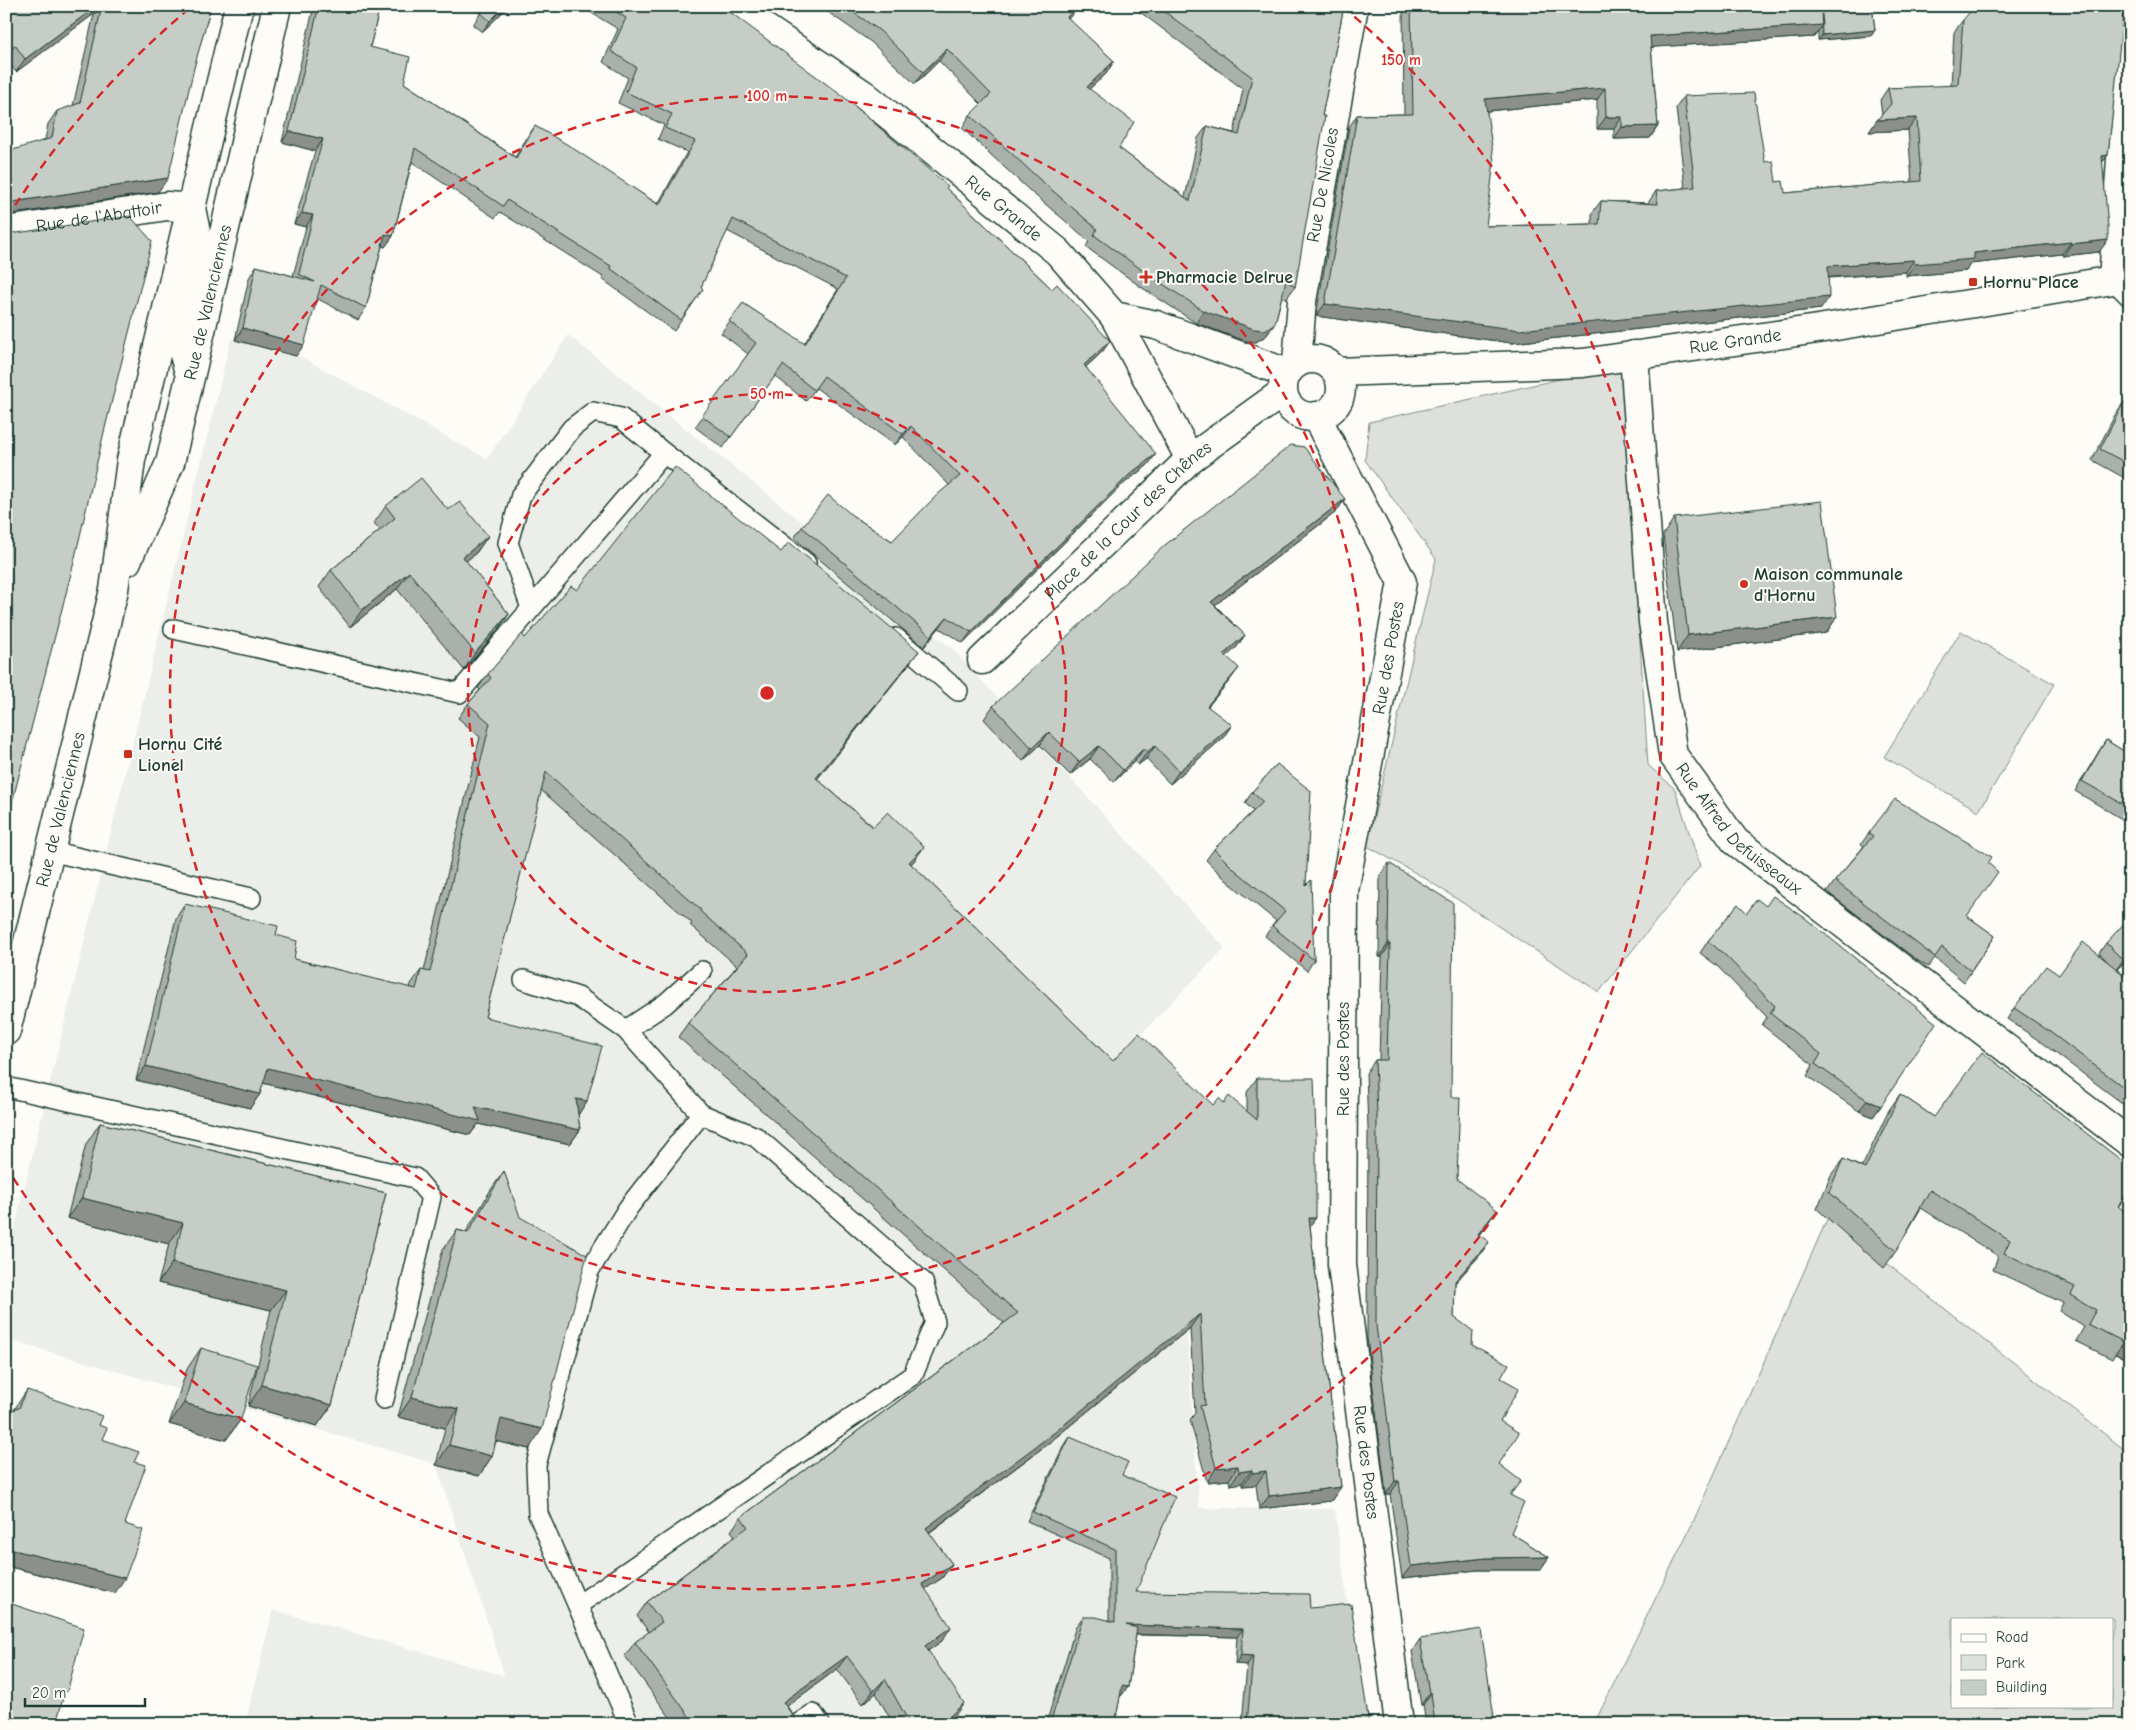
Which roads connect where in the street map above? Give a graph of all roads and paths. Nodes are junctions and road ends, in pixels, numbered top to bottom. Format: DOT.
graph roads {
  1 [pos="239,6"];
  2 [pos="277,6"];
  3 [pos="732,6"];
  4 [pos="1354,6"];
  5 [pos="2129,40"];
  6 [pos="191,208"];
  7 [pos="6,231"];
  8 [pos="2124,286"];
  9 [pos="1114,316"];
  10 [pos="1634,355"];
  11 [pos="1337,372"];
  12 [pos="190,376"];
  13 [pos="1289,376"];
  14 [pos="1316,416"];
  15 [pos="664,453"];
  16 [pos="1190,459"];
  17 [pos="821,575"];
  18 [pos="114,590"];
  19 [pos="531,608"];
  20 [pos="882,626"];
  21 [pos="174,629"];
  22 [pos="982,660"];
  23 [pos="958,691"];
  24 [pos="50,851"];
  25 [pos="251,898"];
  26 [pos="702,972"];
  27 [pos="524,980"];
  28 [pos="626,1030"];
  29 [pos="6,1031"];
  30 [pos="6,1087"];
  31 [pos="701,1114"];
  32 [pos="2130,1143"];
  33 [pos="384,1398"];
  34 [pos="578,1606"];
  35 [pos="629,1724"];
  36 [pos="798,1724"];
  37 [pos="820,1724"];
  38 [pos="1399,1724"];
  1 -- 6 [label="street, Rue de Valenciennes"];
  2 -- 12 [label="street, Rue de Valenciennes"];
  3 -- 9 [label="street, Rue Grande"];
  4 -- 13 [label="street, Rue De Nicoles"];
  5 -- 8 [label="street"];
  6 -- 7 [label="street, Rue de l'Abattoir"];
  6 -- 12 [label="street"];
  6 -- 18 [label="street, Rue de Valenciennes"];
  8 -- 10 [label="street, Rue Grande"];
  9 -- 13 [label="street"];
  9 -- 16 [label="street, Rue Grande"];
  10 -- 11 [label="street, Rue Grande"];
  10 -- 32 [label="street, Rue Alfred Defuisseaux"];
  11 -- 13 [label="street"];
  11 -- 14 [label="street"];
  12 -- 18 [label="street, Rue de Valenciennes"];
  13 -- 14 [label="street"];
  13 -- 16 [label="street, Place de la Cour des Chênes"];
  14 -- 38 [label="street, Rue des Postes"];
  15 -- 17 [label="lane"];
  15 -- 19 [label="lane"];
  15 -- 19 [label="lane"];
  16 -- 22 [label="street, Place de la Cour des Chênes"];
  18 -- 24 [label="street, Rue de Valenciennes"];
  19 -- 21 [label="lane"];
  20 -- 23 [label="lane"];
  24 -- 25 [label="lane"];
  24 -- 29 [label="street, Rue de Valenciennes"];
  26 -- 28 [label="lane"];
  27 -- 28 [label="lane"];
  28 -- 31 [label="lane"];
  30 -- 33 [label="lane"];
  31 -- 34 [label="lane"];
  31 -- 34 [label="lane"];
  34 -- 35 [label="lane"];
  36 -- 37 [label="lane"];
}
